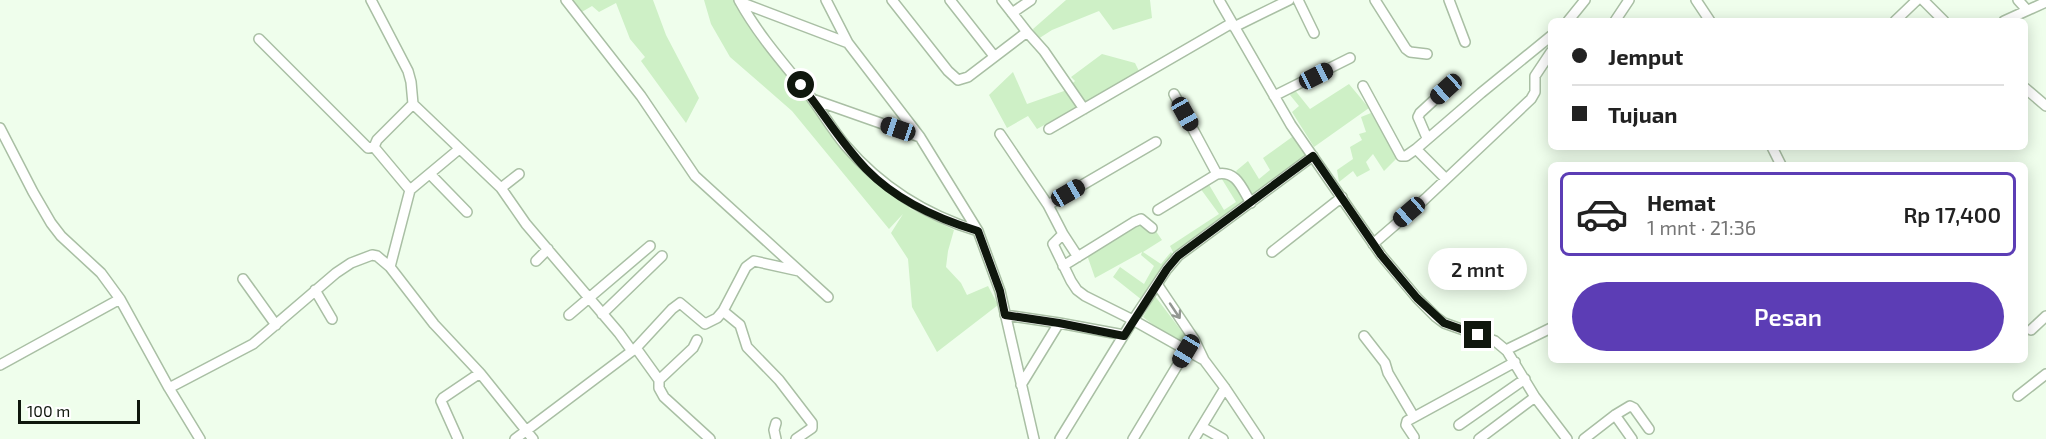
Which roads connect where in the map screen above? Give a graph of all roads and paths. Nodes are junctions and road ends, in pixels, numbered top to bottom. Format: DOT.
graph roads {
  1 [pos="371,0"];
  2 [pos="566,0"];
  3 [pos="826,0"];
  4 [pos="892,0"];
  5 [pos="950,0"];
  6 [pos="1002,0"];
  7 [pos="1031,0"];
  8 [pos="1219,0"];
  9 [pos="1289,0"];
  10 [pos="1298,0"];
  11 [pos="1375,0"];
  12 [pos="1585,0"];
  13 [pos="1629,0"];
  14 [pos="1696,0"];
  15 [pos="1917,0"];
  16 [pos="1923,0"];
  17 [pos="2018,0"];
  18 [pos="740,1"];
  19 [pos="1452,1"];
  20 [pos="2046,2"];
  21 [pos="2027,10"];
  22 [pos="1012,13"];
  23 [pos="1570,18"];
  24 [pos="1617,18"];
  25 [pos="1708,18"];
  26 [pos="1898,18"];
  27 [pos="1941,18"];
  28 [pos="2010,18"];
  29 [pos="1233,25"];
  30 [pos="1027,32"];
  31 [pos="1314,33"];
  32 [pos="1548,38"];
  33 [pos="259,39"];
  34 [pos="1466,42"];
  35 [pos="848,43"];
  36 [pos="1427,54"];
  37 [pos="994,56"];
  38 [pos="1548,56"];
  39 [pos="1350,58"];
  40 [pos="1363,86"];
  41 [pos="1446,89"];
  42 [pos="2028,91"];
  43 [pos="1174,94"];
  44 [pos="1274,96"];
  45 [pos="812,99"];
  46 [pos="413,104"];
  47 [pos="2046,106"];
  48 [pos="1084,110"];
  49 [pos="0,128"];
  50 [pos="1049,129"];
  51 [pos="1000,134"];
  52 [pos="920,137"];
  53 [pos="1427,138"];
  54 [pos="1156,142"];
  55 [pos="374,147"];
  56 [pos="1416,149"];
  57 [pos="458,150"];
  58 [pos="1313,156"];
  59 [pos="430,174"];
  60 [pos="519,174"];
  61 [pos="1218,174"];
  62 [pos="1446,179"];
  63 [pos="501,188"];
  64 [pos="410,190"];
  65 [pos="1342,197"];
  66 [pos="1251,203"];
  67 [pos="1048,205"];
  68 [pos="1158,210"];
  69 [pos="467,212"];
  70 [pos="1152,228"];
  71 [pos="978,231"];
  72 [pos="1064,234"];
  73 [pos="1373,244"];
  74 [pos="650,246"];
  75 [pos="548,249"];
  76 [pos="1272,252"];
  77 [pos="662,256"];
  78 [pos="1078,257"];
  79 [pos="536,261"];
  80 [pos="1063,266"];
  81 [pos="390,267"];
  82 [pos="802,271"];
  83 [pos="243,279"];
  84 [pos="1157,284"];
  85 [pos="315,290"];
  86 [pos="828,297"];
  87 [pos="120,299"];
  88 [pos="588,299"];
  89 [pos="723,311"];
  90 [pos="602,314"];
  91 [pos="569,315"];
  92 [pos="1005,315"];
  93 [pos="2046,316"];
  94 [pos="332,318"];
  95 [pos="1133,320"];
  96 [pos="1059,323"];
  97 [pos="276,325"];
  98 [pos="1548,329"];
  99 [pos="2031,330"];
  100 [pos="1124,336"];
  101 [pos="1364,336"];
  102 [pos="1194,339"];
  103 [pos="697,340"];
  104 [pos="634,350"];
  105 [pos="1506,350"];
  106 [pos="1186,351"];
  107 [pos="1204,360"];
  108 [pos="1515,362"];
  109 [pos="0,364"];
  110 [pos="480,373"];
  111 [pos="2046,374"];
  112 [pos="1525,379"];
  113 [pos="659,380"];
  114 [pos="1021,385"];
  115 [pos="169,388"];
  116 [pos="1225,388"];
  117 [pos="2018,396"];
  118 [pos="1535,397"];
  119 [pos="1615,415"];
  120 [pos="1414,417"];
  121 [pos="776,423"];
  122 [pos="1460,425"];
  123 [pos="1202,426"];
  124 [pos="1648,429"];
  125 [pos="526,431"];
  126 [pos="1414,437"];
  127 [pos="707,438"];
  128 [pos="200,439"];
  129 [pos="458,439"];
  130 [pos="515,439"];
  131 [pos="533,439"];
  132 [pos="776,439"];
  133 [pos="796,439"];
  134 [pos="1034,439"];
  135 [pos="1060,439"];
  136 [pos="1133,439"];
  137 [pos="1194,439"];
  138 [pos="1223,439"];
  139 [pos="1259,439"];
  140 [pos="1479,439"];
  141 [pos="1568,439"];
  142 [pos="1584,439"];
  143 [pos="1632,439"];
  1 -- 46 [label="street"];
  2 -- 82 [label="street"];
  3 -- 35 [label="street"];
  4 -- 37 [label="street"];
  5 -- 37 [label="street"];
  6 -- 22 [label="street"];
  7 -- 22 [label="street"];
  8 -- 29 [label="street"];
  9 -- 29 [label="street"];
  10 -- 31 [label="street"];
  11 -- 36 [label="street"];
  12 -- 23 [label="street"];
  13 -- 24 [label="street"];
  14 -- 25 [label="street"];
  15 -- 26 [label="street"];
  16 -- 27 [label="street"];
  17 -- 21 [label="street"];
  18 -- 35 [label="street"];
  18 -- 45 [label="street"];
  19 -- 34 [label="street"];
  20 -- 21 [label="street"];
  21 -- 28 [label="street"];
  22 -- 30 [label="street"];
  29 -- 44 [label="street"];
  29 -- 48 [label="street"];
  30 -- 37 [label="street"];
  30 -- 48 [label="street"];
  32 -- 53 [label="street"];
  33 -- 55 [label="street"];
  35 -- 52 [label="street"];
  38 -- 62 [label="street"];
  39 -- 44 [label="street"];
  40 -- 56 [label="street"];
  41 -- 53 [label="street"];
  42 -- 47 [label="street"];
  43 -- 61 [label="street"];
  44 -- 58 [label="street"];
  45 -- 52 [label="street"];
  45 -- 71 [label="street"];
  46 -- 55 [label="street"];
  46 -- 57 [label="street"];
  48 -- 50 [label="street"];
  49 -- 87 [label="street"];
  51 -- 67 [label="street"];
  52 -- 71 [label="street"];
  53 -- 56 [label="street"];
  54 -- 67 [label="street"];
  55 -- 64 [label="street"];
  56 -- 62 [label="street"];
  57 -- 59 [label="street"];
  57 -- 63 [label="street"];
  58 -- 65 [label="street"];
  58 -- 66 [label="street"];
  59 -- 64 [label="street"];
  59 -- 69 [label="street"];
  60 -- 63 [label="street"];
  61 -- 66 [label="street"];
  61 -- 68 [label="street"];
  62 -- 73 [label="street"];
  63 -- 75 [label="street"];
  64 -- 81 [label="street"];
  65 -- 73 [label="street"];
  65 -- 76 [label="street"];
  66 -- 84 [label="street"];
  67 -- 72 [label="street"];
  70 -- 78 [label="street"];
  71 -- 92 [label="street"];
  72 -- 78 [label="street"];
  72 -- 80 [label="street"];
  73 -- 105 [label="street"];
  74 -- 88 [label="street"];
  75 -- 79 [label="street"];
  75 -- 88 [label="street"];
  77 -- 90 [label="street"];
  78 -- 80 [label="street"];
  80 -- 95 [label="street"];
  81 -- 85 [label="street"];
  81 -- 110 [label="street"];
  82 -- 86 [label="street"];
  82 -- 89 [label="street"];
  83 -- 97 [label="street"];
  84 -- 95 [label="street"];
  84 -- 102 [label="street, one-way"];
  85 -- 94 [label="street"];
  85 -- 97 [label="street"];
  87 -- 109 [label="street"];
  87 -- 115 [label="street"];
  88 -- 90 [label="street"];
  88 -- 91 [label="street"];
  89 -- 104 [label="street"];
  89 -- 133 [label="street"];
  90 -- 104 [label="street"];
  92 -- 96 [label="street"];
  92 -- 114 [label="street"];
  93 -- 99 [label="street"];
  95 -- 100 [label="street"];
  95 -- 106 [label="street"];
  96 -- 100 [label="street"];
  96 -- 114 [label="street"];
  97 -- 115 [label="street"];
  98 -- 105 [label="street"];
  100 -- 135 [label="street"];
  101 -- 120 [label="street"];
  102 -- 106 [label="street"];
  102 -- 107 [label="street"];
  103 -- 113 [label="street"];
  104 -- 113 [label="street"];
  104 -- 125 [label="street"];
  105 -- 108 [label="street"];
  106 -- 107 [label="street"];
  106 -- 136 [label="street"];
  107 -- 116 [label="street"];
  108 -- 112 [label="street"];
  108 -- 120 [label="street"];
  110 -- 125 [label="street"];
  110 -- 129 [label="street"];
  111 -- 117 [label="street"];
  112 -- 118 [label="street"];
  112 -- 122 [label="street"];
  113 -- 127 [label="street"];
  114 -- 134 [label="street"];
  115 -- 128 [label="street"];
  116 -- 123 [label="street"];
  116 -- 139 [label="street"];
  118 -- 140 [label="street"];
  118 -- 141 [label="street"];
  119 -- 124 [label="street"];
  119 -- 142 [label="street"];
  119 -- 143 [label="street"];
  120 -- 126 [label="street"];
  121 -- 132 [label="street"];
  123 -- 137 [label="street"];
  123 -- 138 [label="street"];
  125 -- 130 [label="street"];
  125 -- 131 [label="street"];
}
